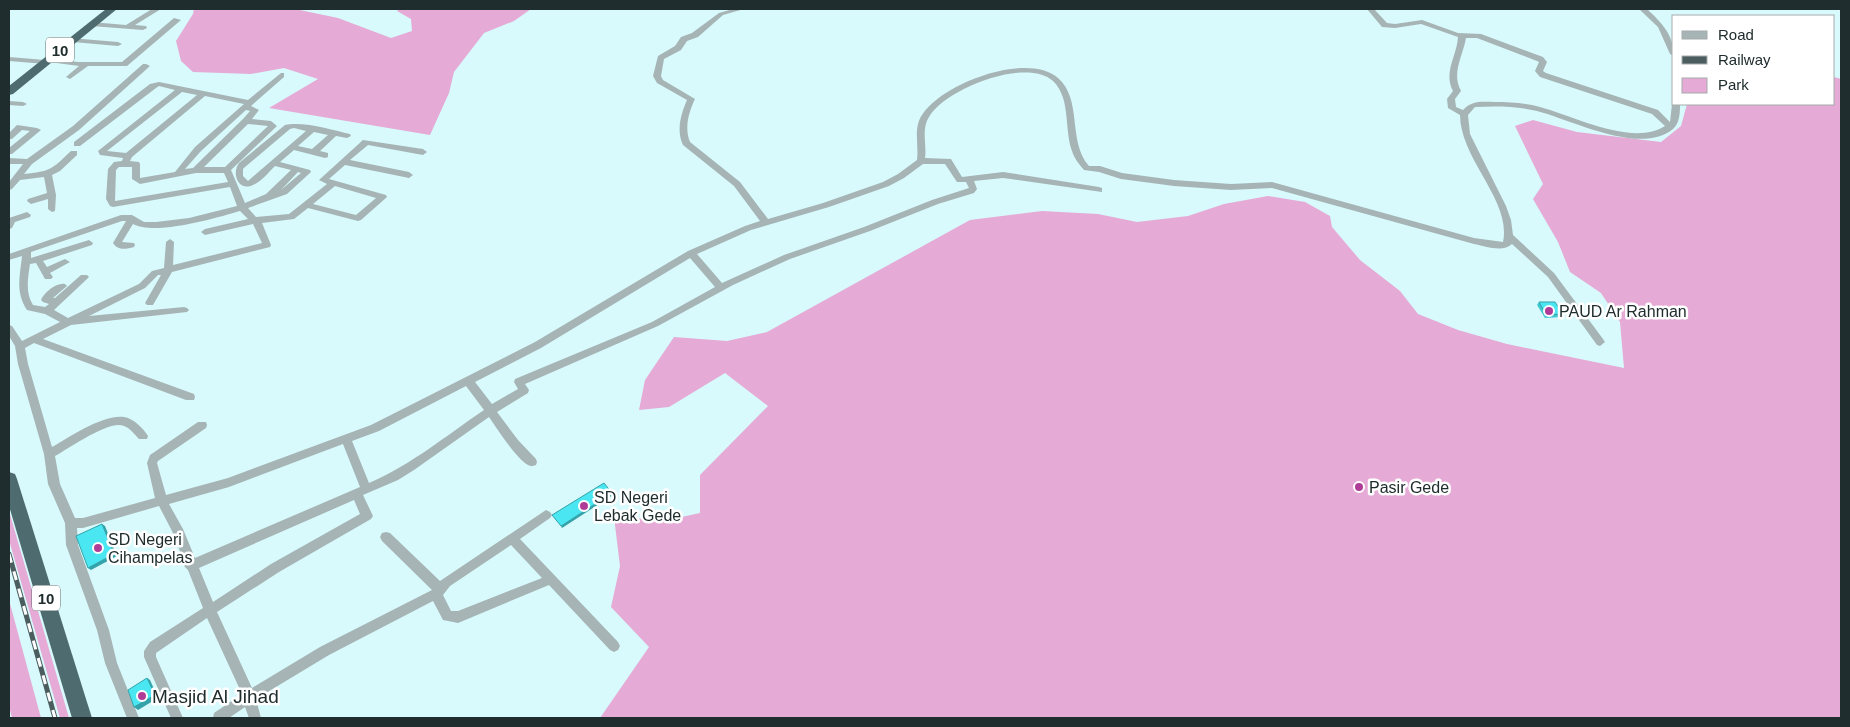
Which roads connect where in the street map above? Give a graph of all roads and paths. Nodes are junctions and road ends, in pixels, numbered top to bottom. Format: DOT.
graph roads {
  1 [pos="112,9"];
  2 [pos="157,9"];
  3 [pos="740,9"];
  4 [pos="1370,9"];
  5 [pos="1643,9"];
  6 [pos="177,20"];
  7 [pos="92,24"];
  8 [pos="127,26"];
  9 [pos="143,28"];
  10 [pos="1462,36"];
  11 [pos="72,40"];
  12 [pos="118,44"];
  13 [pos="1672,50"];
  14 [pos="9,60"];
  15 [pos="47,61"];
  16 [pos="86,64"];
  17 [pos="146,66"];
  18 [pos="281,74"];
  19 [pos="70,77"];
  20 [pos="181,89"];
  21 [pos="9,92"];
  22 [pos="203,94"];
  23 [pos="9,103"];
  24 [pos="23,104"];
  25 [pos="247,105"];
  26 [pos="1676,105"];
  27 [pos="1464,114"];
  28 [pos="246,121"];
  29 [pos="1671,127"];
  30 [pos="312,130"];
  31 [pos="335,133"];
  32 [pos="348,136"];
  33 [pos="9,137"];
  34 [pos="77,144"];
  35 [pos="292,147"];
  36 [pos="9,152"];
  37 [pos="314,152"];
  38 [pos="423,152"];
  39 [pos="74,153"];
  40 [pos="325,155"];
  41 [pos="127,160"];
  42 [pos="9,161"];
  43 [pos="921,161"];
  44 [pos="29,162"];
  45 [pos="345,162"];
  46 [pos="273,163"];
  47 [pos="196,170"];
  48 [pos="227,170"];
  49 [pos="48,174"];
  50 [pos="177,174"];
  51 [pos="409,176"];
  52 [pos="17,178"];
  53 [pos="969,178"];
  54 [pos="233,184"];
  55 [pos="332,184"];
  56 [pos="9,187"];
  57 [pos="1099,190"];
  58 [pos="52,195"];
  59 [pos="31,201"];
  60 [pos="307,205"];
  61 [pos="242,207"];
  62 [pos="52,208"];
  63 [pos="27,215"];
  64 [pos="132,218"];
  65 [pos="255,221"];
  66 [pos="766,223"];
  67 [pos="9,226"];
  68 [pos="205,232"];
  69 [pos="1510,237"];
  70 [pos="170,242"];
  71 [pos="89,243"];
  72 [pos="131,246"];
  73 [pos="27,251"];
  74 [pos="691,253"];
  75 [pos="9,258"];
  76 [pos="38,259"];
  77 [pos="65,262"];
  78 [pos="26,263"];
  79 [pos="168,271"];
  80 [pos="84,276"];
  81 [pos="62,286"];
  82 [pos="721,288"];
  83 [pos="166,296"];
  84 [pos="57,302"];
  85 [pos="92,310"];
  86 [pos="184,310"];
  87 [pos="47,311"];
  88 [pos="118,316"];
  89 [pos="68,322"];
  90 [pos="9,329"];
  91 [pos="35,340"];
  92 [pos="1600,342"];
  93 [pos="20,346"];
  94 [pos="469,382"];
  95 [pos="190,397"];
  96 [pos="491,410"];
  97 [pos="202,425"];
  98 [pos="143,436"];
  99 [pos="346,440"];
  100 [pos="50,454"];
  101 [pos="532,462"];
  102 [pos="9,479"];
  103 [pos="362,492"];
  104 [pos="162,502"];
  105 [pos="546,514"];
  106 [pos="71,523"];
  107 [pos="386,537"];
  108 [pos="512,538"];
  109 [pos="190,566"];
  110 [pos="549,580"];
  111 [pos="438,591"];
  112 [pos="210,610"];
  113 [pos="614,646"];
  114 [pos="249,696"];
  115 [pos="82,718"];
  116 [pos="133,718"];
  117 [pos="177,718"];
  118 [pos="219,718"];
  119 [pos="255,718"];
  1 -- 7 [label="highway, 10"];
  2 -- 8 [label="street"];
  3 -- 66 [label="street"];
  4 -- 10 [label="street"];
  5 -- 13 [label="street"];
  6 -- 16 [label="street"];
  7 -- 8 [label="street"];
  7 -- 11 [label="highway, 10"];
  8 -- 9 [label="street"];
  10 -- 27 [label="street"];
  10 -- 29 [label="street"];
  11 -- 12 [label="street"];
  11 -- 15 [label="highway, 10"];
  14 -- 15 [label="street"];
  15 -- 16 [label="street"];
  15 -- 21 [label="highway, 10"];
  16 -- 19 [label="street"];
  17 -- 44 [label="street"];
  18 -- 25 [label="street"];
  20 -- 22 [label="street"];
  20 -- 34 [label="street"];
  20 -- 41 [label="street"];
  22 -- 25 [label="street"];
  22 -- 41 [label="street"];
  23 -- 24 [label="street"];
  25 -- 28 [label="street"];
  25 -- 50 [label="street"];
  26 -- 29 [label="street"];
  27 -- 29 [label="street"];
  27 -- 69 [label="street"];
  28 -- 47 [label="street"];
  28 -- 48 [label="street"];
  30 -- 31 [label="street"];
  30 -- 35 [label="street"];
  30 -- 46 [label="street"];
  31 -- 32 [label="street"];
  31 -- 37 [label="street"];
  33 -- 36 [label="street"];
  35 -- 37 [label="street"];
  35 -- 46 [label="street"];
  37 -- 40 [label="street"];
  38 -- 45 [label="street"];
  39 -- 49 [label="street"];
  41 -- 50 [label="street"];
  41 -- 54 [label="street"];
  42 -- 44 [label="street"];
  43 -- 53 [label="street"];
  43 -- 66 [label="street"];
  43 -- 69 [label="street"];
  44 -- 52 [label="street"];
  45 -- 51 [label="street"];
  45 -- 55 [label="street"];
  46 -- 61 [label="street"];
  47 -- 48 [label="street"];
  47 -- 50 [label="street"];
  48 -- 54 [label="street"];
  49 -- 52 [label="street"];
  49 -- 58 [label="street"];
  52 -- 56 [label="street"];
  53 -- 57 [label="street"];
  53 -- 82 [label="street"];
  54 -- 61 [label="street"];
  55 -- 60 [label="street"];
  55 -- 60 [label="street"];
  58 -- 59 [label="street"];
  58 -- 62 [label="street"];
  60 -- 65 [label="street"];
  61 -- 64 [label="street"];
  61 -- 65 [label="street"];
  63 -- 67 [label="street"];
  64 -- 72 [label="street"];
  64 -- 73 [label="street"];
  65 -- 68 [label="street"];
  65 -- 79 [label="street"];
  66 -- 74 [label="street"];
  69 -- 92 [label="street"];
  70 -- 79 [label="street"];
  71 -- 76 [label="street"];
  73 -- 75 [label="street"];
  73 -- 78 [label="street"];
  74 -- 82 [label="street"];
  74 -- 94 [label="street"];
  76 -- 77 [label="street"];
  76 -- 78 [label="street"];
  78 -- 87 [label="street"];
  79 -- 83 [label="street"];
  79 -- 85 [label="street"];
  80 -- 84 [label="street"];
  81 -- 84 [label="street"];
  82 -- 96 [label="street"];
  84 -- 87 [label="street"];
  85 -- 88 [label="street"];
  85 -- 89 [label="street"];
  86 -- 88 [label="street"];
  87 -- 89 [label="street"];
  88 -- 89 [label="street"];
  89 -- 91 [label="street"];
  90 -- 93 [label="street"];
  91 -- 93 [label="street"];
  91 -- 95 [label="street"];
  93 -- 100 [label="street"];
  94 -- 96 [label="street"];
  94 -- 99 [label="street"];
  96 -- 101 [label="street"];
  96 -- 103 [label="street"];
  97 -- 104 [label="street"];
  98 -- 100 [label="street"];
  99 -- 103 [label="street"];
  99 -- 104 [label="street"];
  100 -- 106 [label="street"];
  102 -- 115 [label="highway, 10"];
  103 -- 109 [label="street"];
  103 -- 112 [label="street"];
  104 -- 106 [label="street"];
  104 -- 109 [label="street"];
  105 -- 108 [label="street"];
  106 -- 116 [label="street"];
  107 -- 111 [label="street"];
  108 -- 110 [label="street"];
  108 -- 111 [label="street"];
  109 -- 112 [label="street"];
  110 -- 111 [label="street"];
  110 -- 113 [label="street"];
  111 -- 114 [label="street"];
  112 -- 114 [label="street"];
  112 -- 117 [label="street"];
  114 -- 118 [label="street"];
  114 -- 119 [label="street"];
}
